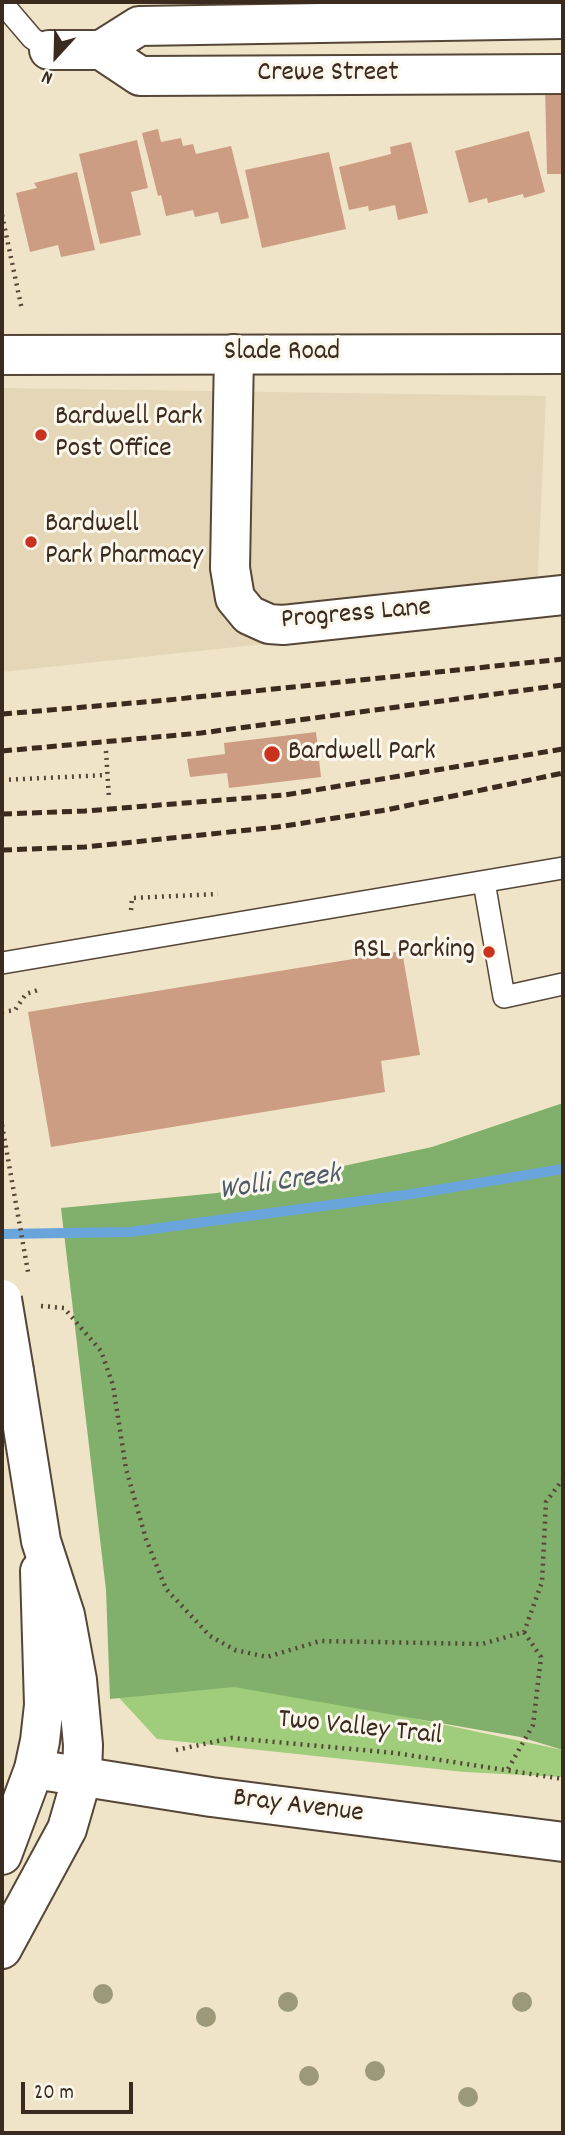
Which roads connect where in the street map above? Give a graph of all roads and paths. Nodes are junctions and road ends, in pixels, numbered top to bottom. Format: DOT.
graph roads {
  1 [pos="2,3"];
  2 [pos="563,19"];
  3 [pos="49,50"];
  4 [pos="101,50"];
  5 [pos="563,74"];
  6 [pos="2,215"];
  7 [pos="22,310"];
  8 [pos="234,354"];
  9 [pos="563,354"];
  10 [pos="2,355"];
  11 [pos="563,595"];
  12 [pos="106,751"];
  13 [pos="107,775"];
  14 [pos="2,780"];
  15 [pos="109,800"];
  16 [pos="563,869"];
  17 [pos="484,882"];
  18 [pos="224,893"];
  19 [pos="131,910"];
  20 [pos="2,963"];
  21 [pos="563,984"];
  22 [pos="52,986"];
  23 [pos="2,1012"];
  24 [pos="2,1125"];
  25 [pos="25,1299"];
  26 [pos="40,1306"];
  27 [pos="563,1479"];
  28 [pos="41,1542"];
  29 [pos="524,1632"];
  30 [pos="166,1753"];
  31 [pos="34,1769"];
  32 [pos="508,1769"];
  33 [pos="82,1776"];
  34 [pos="563,1779"];
  35 [pos="563,1842"];
  36 [pos="3,1851"];
  37 [pos="2,1949"];
  1 -- 3 [label="lane"];
  2 -- 4 [label="street, Crewe Street"];
  3 -- 4 [label="street"];
  4 -- 5 [label="street, Crewe Street"];
  6 -- 7 [label="path"];
  8 -- 9 [label="street, Slade Road"];
  8 -- 10 [label="street, Slade Road"];
  8 -- 11 [label="street, Progress Lane"];
  12 -- 13 [label="path"];
  13 -- 14 [label="path"];
  13 -- 15 [label="path"];
  16 -- 17 [label="lane"];
  17 -- 20 [label="lane"];
  17 -- 21 [label="lane"];
  18 -- 19 [label="path"];
  22 -- 23 [label="path"];
  24 -- 25 [label="path, bridge"];
  25 -- 28 [label="street, bridge"];
  26 -- 29 [label="path"];
  27 -- 29 [label="path"];
  28 -- 31 [label="street"];
  28 -- 33 [label="street"];
  29 -- 32 [label="path"];
  30 -- 32 [label="path, Two Valley Trail"];
  31 -- 33 [label="street, Bray Avenue"];
  31 -- 36 [label="street"];
  32 -- 34 [label="path, Two Valley Trail"];
  33 -- 35 [label="street, Bray Avenue"];
  33 -- 37 [label="street"];
}
